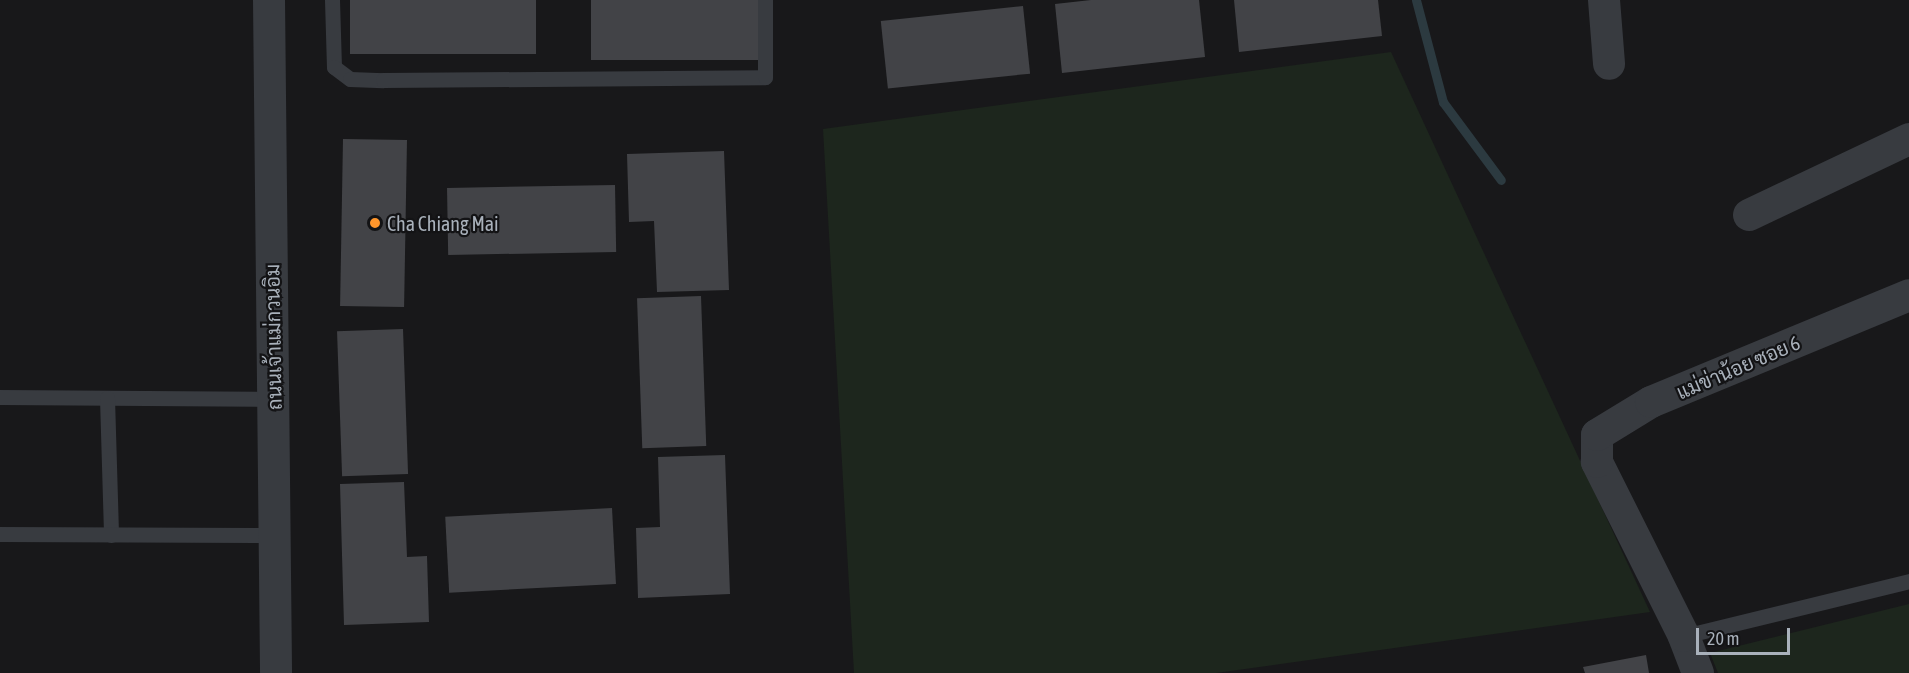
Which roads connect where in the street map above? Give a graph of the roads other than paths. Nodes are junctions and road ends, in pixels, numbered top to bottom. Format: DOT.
graph roads {
  1 [pos="269,0"];
  2 [pos="332,0"];
  3 [pos="765,0"];
  4 [pos="1604,0"];
  5 [pos="1609,64"];
  6 [pos="1909,139"];
  7 [pos="1749,215"];
  8 [pos="1909,296"];
  9 [pos="0,397"];
  10 [pos="107,398"];
  11 [pos="273,399"];
  12 [pos="0,534"];
  13 [pos="111,535"];
  14 [pos="275,535"];
  15 [pos="1909,581"];
  16 [pos="1684,636"];
  17 [pos="276,673"];
  18 [pos="1698,673"];
  1 -- 11 [label="street, ถนนเจ้าแม่กวนอิม"];
  2 -- 3 [label="lane"];
  4 -- 5 [label="street"];
  6 -- 7 [label="street"];
  8 -- 16 [label="street, แม่ข่าน้อย ซอย 6"];
  9 -- 10 [label="lane"];
  10 -- 11 [label="lane"];
  10 -- 13 [label="lane"];
  11 -- 14 [label="street, ถนนเจ้าแม่กวนอิม"];
  12 -- 13 [label="lane"];
  13 -- 14 [label="lane"];
  14 -- 17 [label="street, ถนนเจ้าแม่กวนอิม"];
  15 -- 16 [label="lane"];
  16 -- 18 [label="street"];
}
